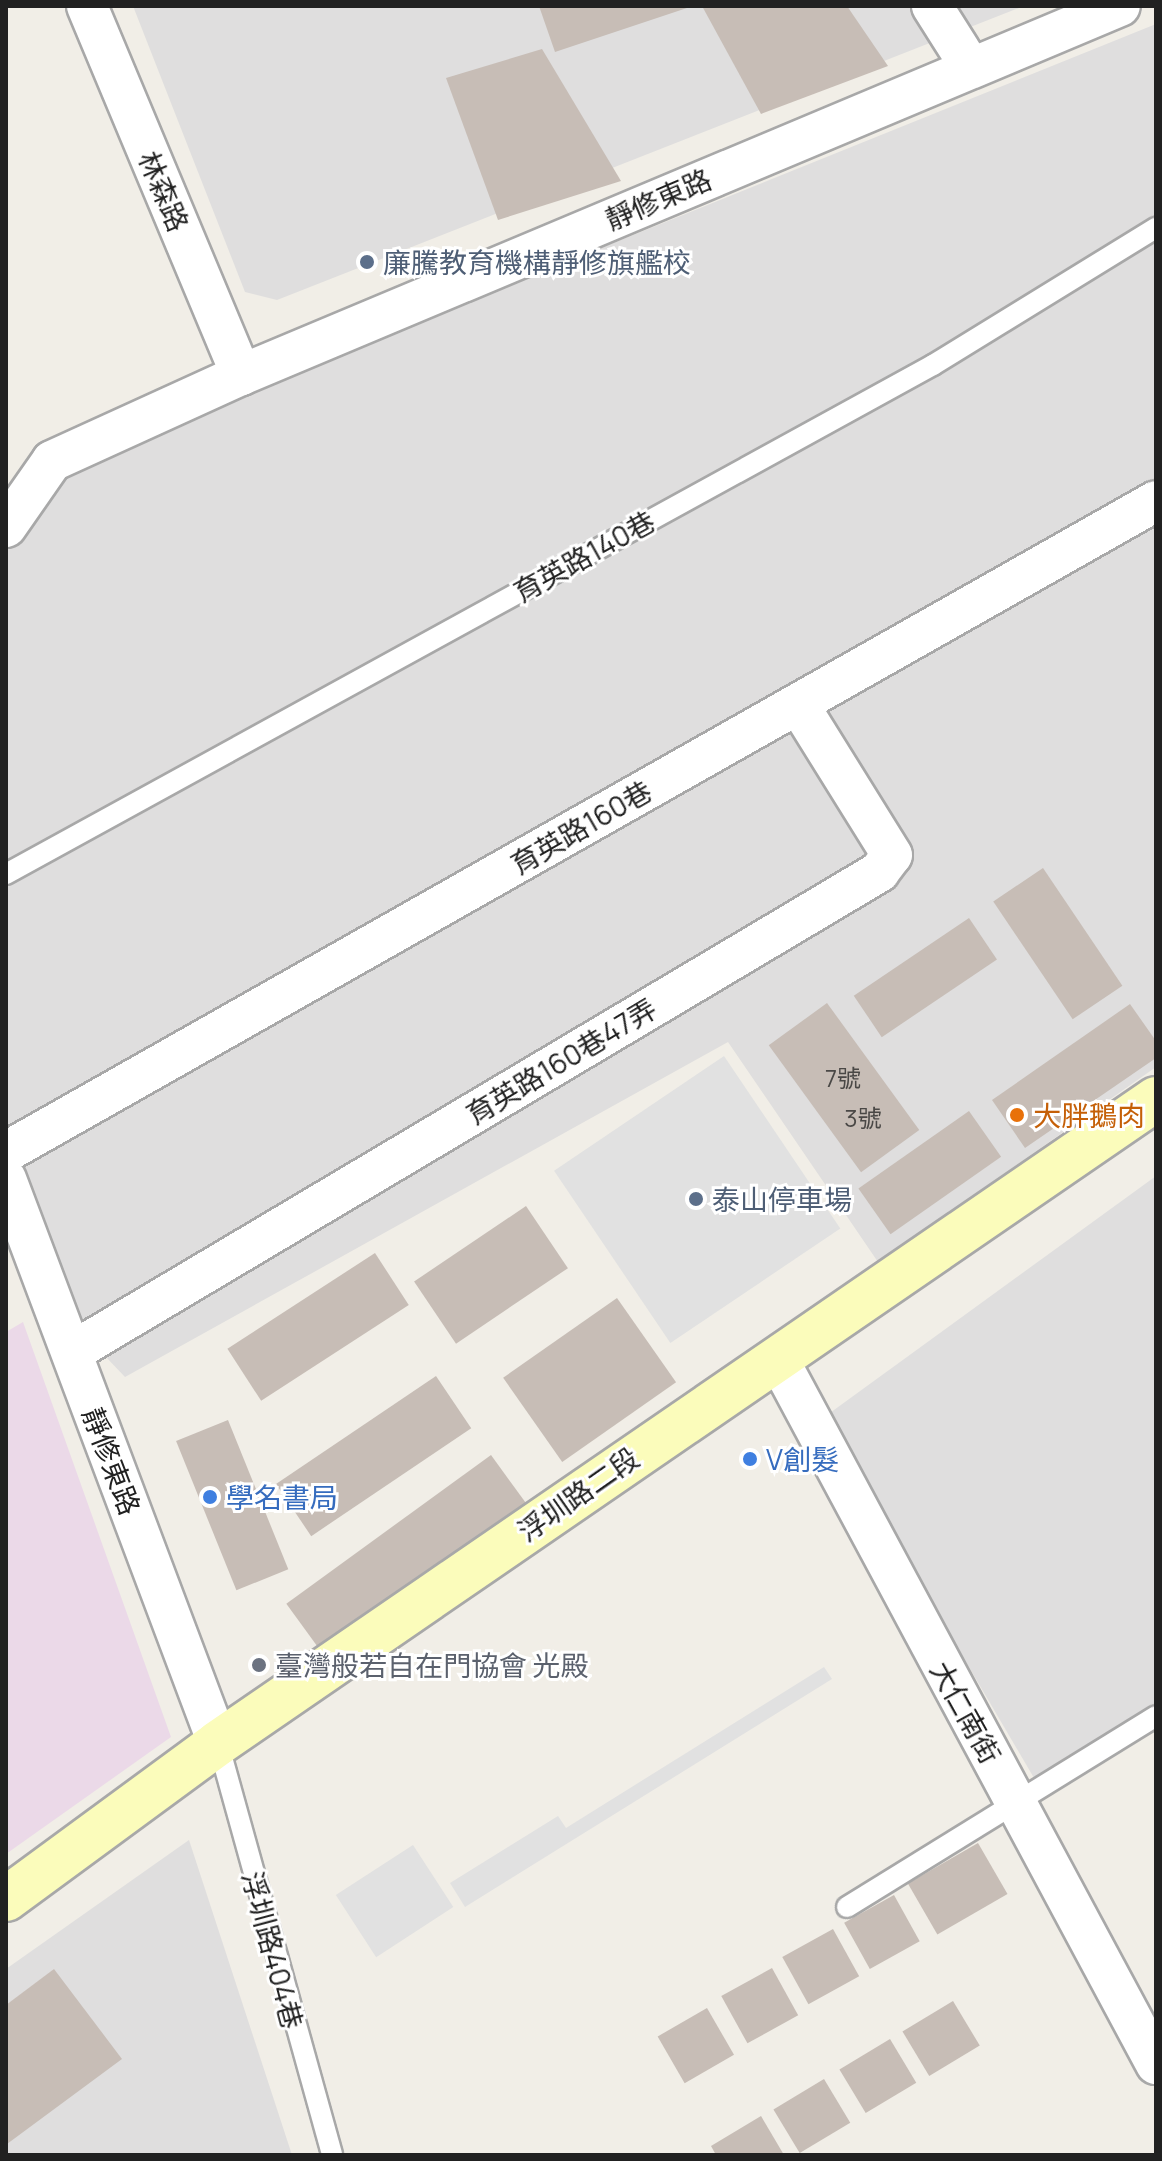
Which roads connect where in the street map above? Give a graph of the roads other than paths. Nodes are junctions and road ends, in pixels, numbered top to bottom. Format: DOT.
graph roads {
  1 [pos="87,6"];
  2 [pos="932,6"];
  3 [pos="1120,6"];
  4 [pos="970,66"];
  5 [pos="1156,228"];
  6 [pos="241,375"];
  7 [pos="1156,501"];
  8 [pos="6,527"];
  9 [pos="798,704"];
  10 [pos="6,874"];
  11 [pos="1156,1099"];
  12 [pos="6,1152"];
  13 [pos="6,1179"];
  14 [pos="72,1352"];
  15 [pos="778,1359"];
  16 [pos="1156,1716"];
  17 [pos="218,1743"];
  18 [pos="1015,1799"];
  19 [pos="6,1899"];
  20 [pos="847,1907"];
  21 [pos="1156,2064"];
  22 [pos="332,2155"];
  1 -- 6 [label="street, 林森路"];
  2 -- 4 [label="street"];
  3 -- 4 [label="street, 靜修東路"];
  4 -- 6 [label="street, 靜修東路"];
  5 -- 10 [label="lane, 育英路140巷"];
  6 -- 8 [label="street, 靜修東路"];
  7 -- 9 [label="street, 育英路160巷"];
  9 -- 12 [label="street, 育英路160巷"];
  9 -- 14 [label="street, 育英路160巷47弄"];
  11 -- 15 [label="street, 浮圳路二段"];
  13 -- 14 [label="street, 靜修東路"];
  14 -- 17 [label="street, 靜修東路"];
  15 -- 17 [label="street, 浮圳路二段"];
  15 -- 18 [label="street, 大仁南街"];
  16 -- 18 [label="lane"];
  17 -- 19 [label="street, 浮圳路二段"];
  17 -- 22 [label="lane, 浮圳路404巷"];
  18 -- 20 [label="lane"];
  18 -- 21 [label="street, 大仁南街"];
}
